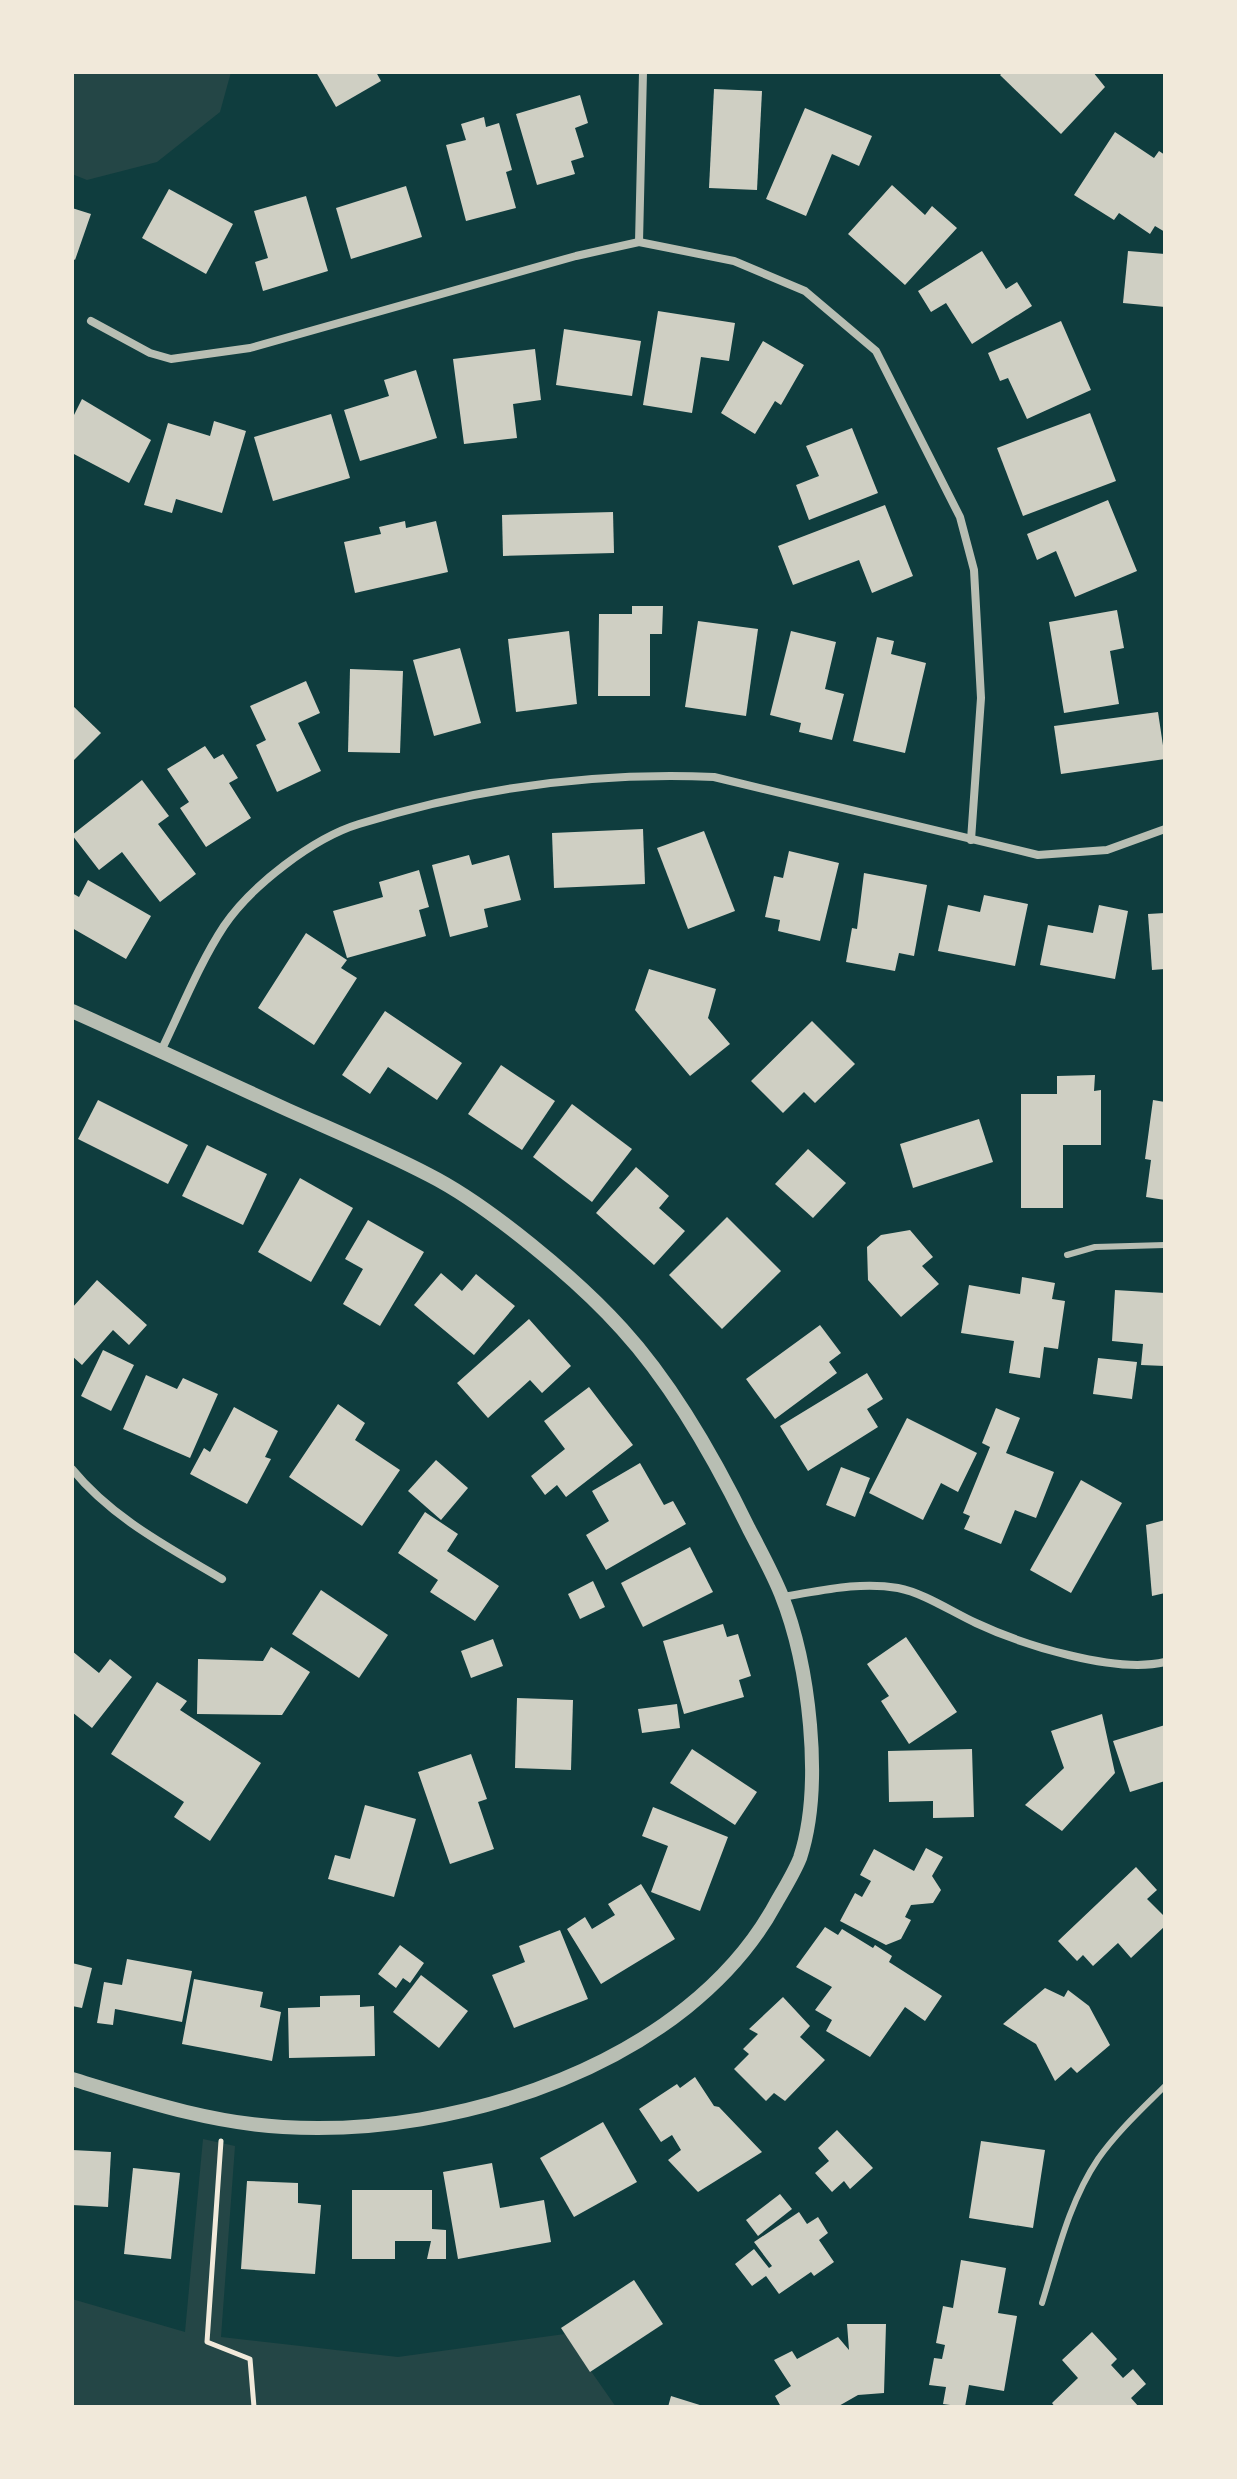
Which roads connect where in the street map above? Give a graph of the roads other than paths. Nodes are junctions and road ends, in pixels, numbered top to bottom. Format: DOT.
graph roads {
  1 [pos="643,72"];
  2 [pos="639,242"];
  3 [pos="91,321"];
  4 [pos="1165,829"];
  5 [pos="971,840"];
  6 [pos="72,1011"];
  7 [pos="161,1051"];
  8 [pos="1165,1245"];
  9 [pos="1067,1255"];
  10 [pos="72,1469"];
  11 [pos="222,1579"];
  12 [pos="782,1597"];
  13 [pos="1165,1662"];
  14 [pos="72,2079"];
  15 [pos="1165,2086"];
  16 [pos="1042,2303"];
  1 -- 2 [label="street"];
  2 -- 3 [label="street"];
  2 -- 5 [label="street"];
  4 -- 5 [label="street"];
  5 -- 7 [label="street"];
  6 -- 7 [label="street"];
  7 -- 12 [label="street"];
  8 -- 9 [label="lane"];
  10 -- 11 [label="street"];
  12 -- 13 [label="street"];
  12 -- 14 [label="street"];
  15 -- 16 [label="lane"];
}
